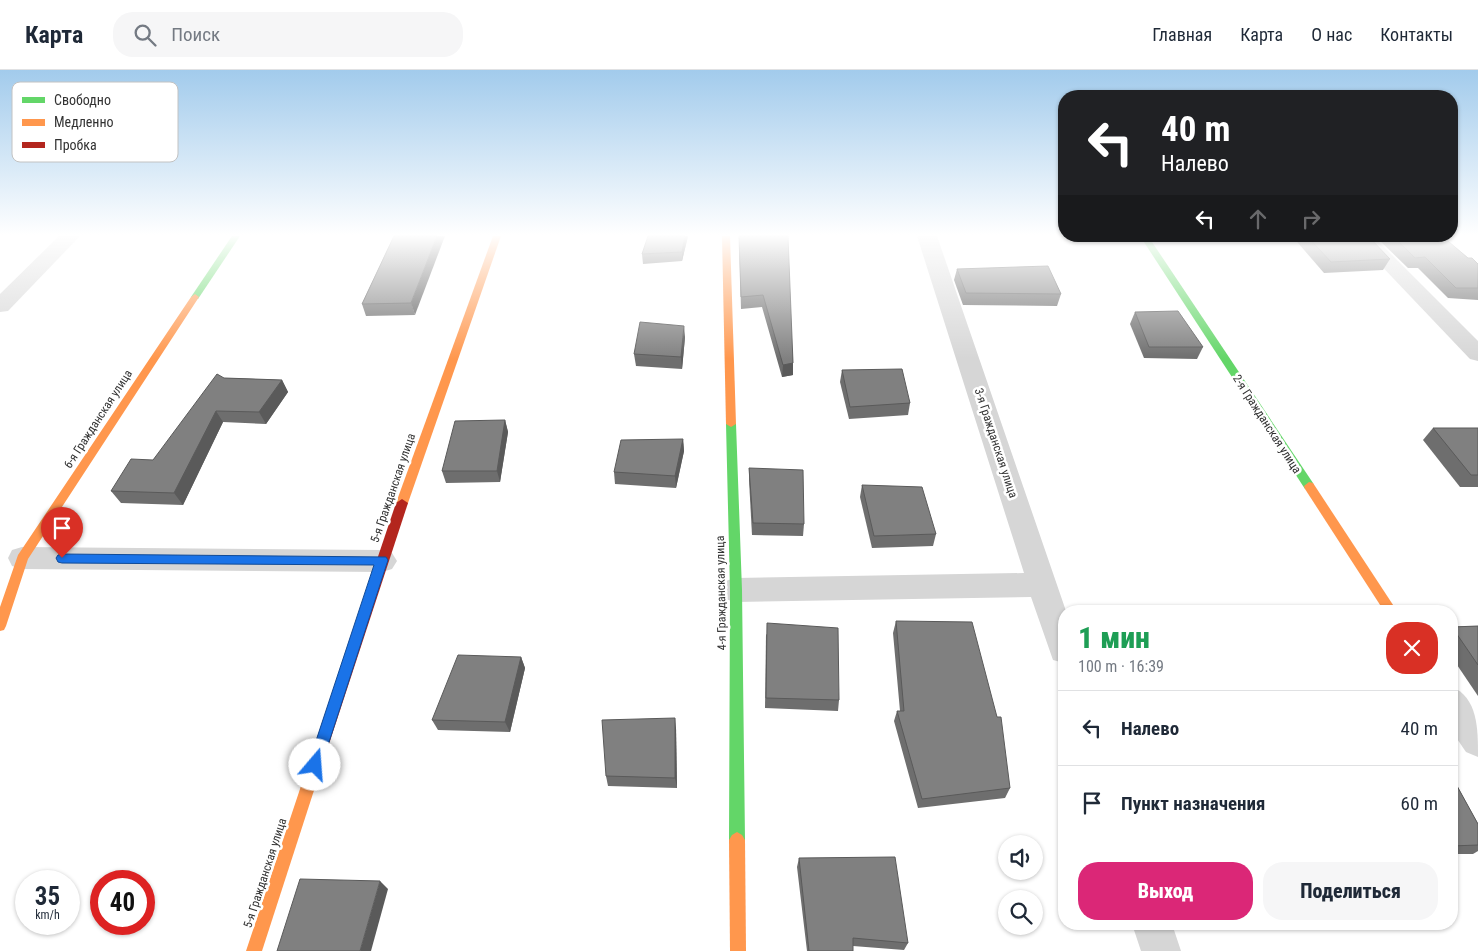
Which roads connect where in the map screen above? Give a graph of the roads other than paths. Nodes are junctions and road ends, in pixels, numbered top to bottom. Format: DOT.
graph roads {
  1 [pos="29,277"];
  2 [pos="209,277"];
  3 [pos="482,277"];
  4 [pos="727,277"];
  5 [pos="941,277"];
  6 [pos="1171,277"];
  7 [pos="1402,277"];
  8 [pos="0,306"];
  9 [pos="1478,354"];
  10 [pos="22,558"];
  11 [pos="382,560"];
  12 [pos="1042,585"];
  13 [pos="736,590"];
  14 [pos="1387,605"];
  15 [pos="0,626"];
  16 [pos="1058,632"];
  17 [pos="1458,711"];
  18 [pos="1478,741"];
  19 [pos="1154,930"];
  20 [pos="254,951"];
  21 [pos="738,951"];
  22 [pos="1161,951"];
  1 -- 8 [label="street"];
  2 -- 10 [label="street, 6-я Гражданская улица"];
  3 -- 11 [label="street, 5-я Гражданская улица"];
  4 -- 13 [label="street, 4-я Гражданская улица"];
  5 -- 12 [label="street, 3-я Гражданская улица"];
  6 -- 14 [label="street, 2-я Гражданская улица"];
  7 -- 9 [label="street"];
  10 -- 11 [label="street"];
  10 -- 15 [label="street, 6-я Гражданская улица"];
  11 -- 20 [label="street, 5-я Гражданская улица"];
  12 -- 13 [label="street"];
  12 -- 16 [label="street, 3-я Гражданская улица"];
  13 -- 21 [label="street, 4-я Гражданская улица"];
  17 -- 18 [label="street"];
  19 -- 22 [label="street"];
}
